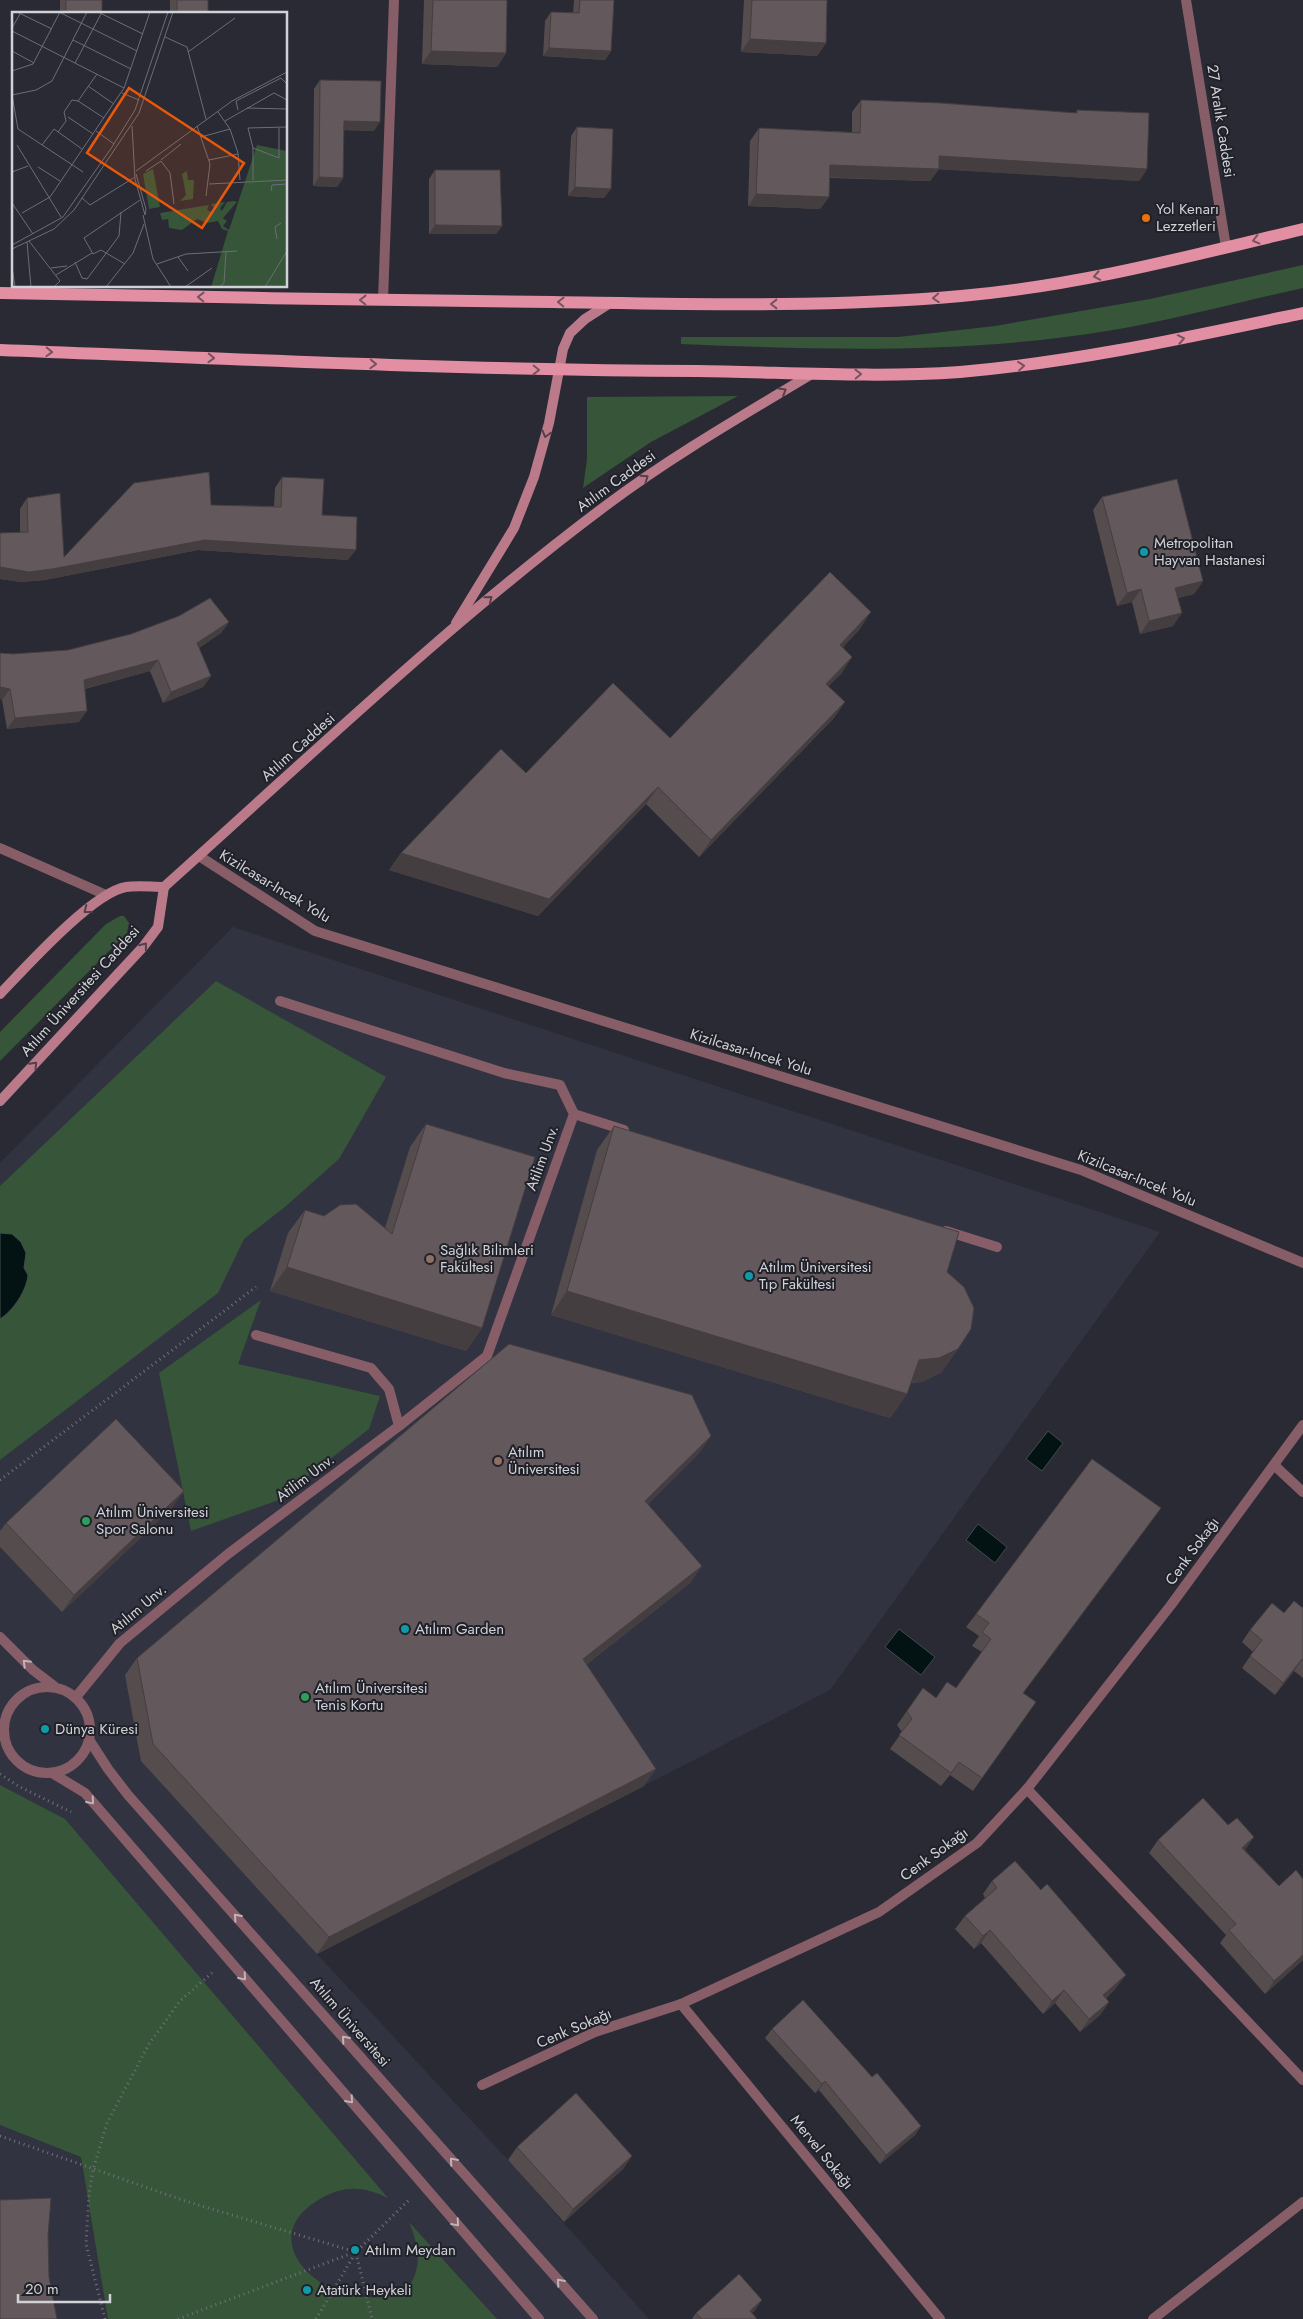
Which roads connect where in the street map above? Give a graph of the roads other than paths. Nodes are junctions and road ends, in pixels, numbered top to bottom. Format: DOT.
graph roads {
  1 [pos="394,0"];
  2 [pos="1186,0"];
  3 [pos="1303,229"];
  4 [pos="1226,247"];
  5 [pos="0,293"];
  6 [pos="383,300"];
  7 [pos="610,303"];
  8 [pos="1303,314"];
  9 [pos="0,350"];
  10 [pos="559,370"];
  11 [pos="810,375"];
  12 [pos="452,630"];
  13 [pos="0,848"];
  14 [pos="199,856"];
  15 [pos="164,887"];
  16 [pos="106,896"];
  17 [pos="0,994"];
  18 [pos="280,1001"];
  19 [pos="0,1101"];
  20 [pos="574,1114"];
  21 [pos="630,1132"];
  22 [pos="931,1227"];
  23 [pos="997,1247"];
  24 [pos="1303,1263"];
  25 [pos="256,1335"];
  26 [pos="1303,1425"];
  27 [pos="399,1426"];
  28 [pos="1274,1465"];
  29 [pos="1303,1492"];
  30 [pos="228,1554"];
  31 [pos="0,1637"];
  32 [pos="54,1686"];
  33 [pos="76,1697"];
  34 [pos="2,1722"];
  35 [pos="90,1741"];
  36 [pos="52,1773"];
  37 [pos="1027,1789"];
  38 [pos="681,2004"];
  39 [pos="1303,2080"];
  40 [pos="482,2085"];
  41 [pos="1303,2202"];
  42 [pos="539,2319"];
  43 [pos="593,2319"];
  44 [pos="940,2319"];
  45 [pos="1153,2319"];
  1 -- 6 [label="street"];
  2 -- 4 [label="street, 27 Aralık Caddesi"];
  3 -- 4 [label="main road, one-way"];
  4 -- 7 [label="main road, one-way"];
  6 -- 5 [label="main road, one-way"];
  7 -- 6 [label="main road, one-way"];
  7 -- 10 [label="street, Atılım Caddesi"];
  11 -- 8 [label="main road, one-way"];
  9 -- 10 [label="main road, one-way"];
  10 -- 11 [label="main road"];
  10 -- 12 [label="street, Atılım Caddesi, one-way"];
  12 -- 11 [label="street, Atılım Caddesi, one-way"];
  12 -- 14 [label="street, Atılım Caddesi"];
  13 -- 16 [label="street"];
  14 -- 15 [label="street, Atılım Caddesi"];
  14 -- 24 [label="street, Kizilcasar-Incek Yolu"];
  15 -- 16 [label="street"];
  19 -- 15 [label="street, Atılım Üniversitesi Caddesi, one-way"];
  16 -- 17 [label="street, one-way"];
  18 -- 20 [label="street, Atilim Unv."];
  20 -- 21 [label="street"];
  20 -- 27 [label="street, Atilim Unv."];
  22 -- 23 [label="street"];
  25 -- 27 [label="street"];
  26 -- 28 [label="street, Cenk Sokağı"];
  27 -- 30 [label="street, Atilim Unv."];
  28 -- 29 [label="street"];
  28 -- 37 [label="street, Cenk Sokağı"];
  30 -- 33 [label="street, Atılım Unv."];
  32 -- 31 [label="street, one-way"];
  32 -- 33 [label="street"];
  32 -- 34 [label="street"];
  33 -- 35 [label="street, Atılım Üniversitesi"];
  34 -- 36 [label="street"];
  35 -- 36 [label="street"];
  43 -- 35 [label="street, Atılım Üniversitesi, one-way"];
  36 -- 42 [label="street, one-way"];
  37 -- 38 [label="street, Cenk Sokağı"];
  37 -- 39 [label="street"];
  38 -- 40 [label="street, Cenk Sokağı"];
  38 -- 44 [label="street, Mervel Sokağı"];
  41 -- 45 [label="street"];
}
